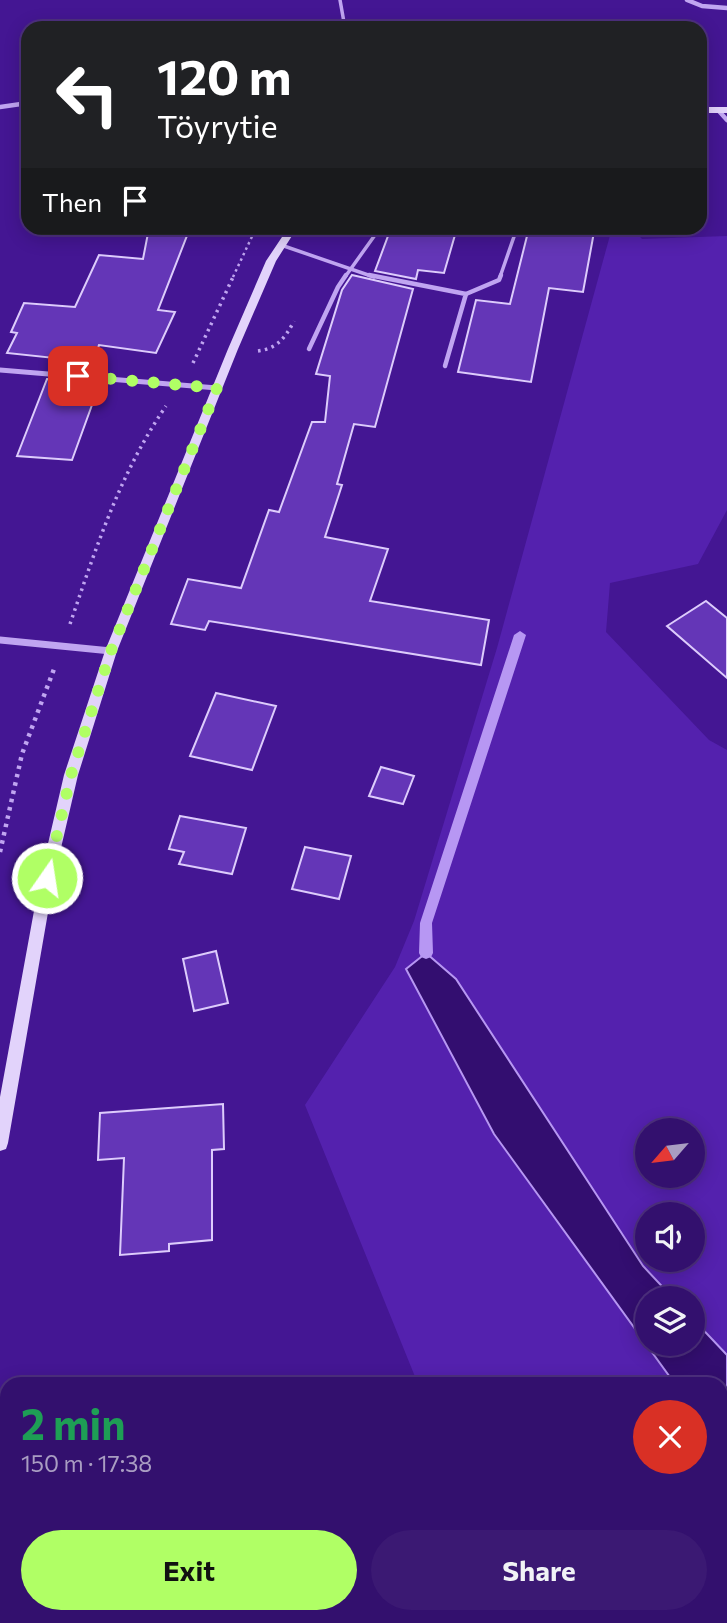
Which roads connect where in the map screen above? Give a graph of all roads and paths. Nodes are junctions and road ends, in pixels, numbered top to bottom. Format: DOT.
graph roads {
  1 [pos="340,0"];
  2 [pos="687,0"];
  3 [pos="727,8"];
  4 [pos="344,21"];
  5 [pos="21,104"];
  6 [pos="0,107"];
  7 [pos="723,110"];
  8 [pos="727,120"];
  9 [pos="252,235"];
  10 [pos="287,235"];
  11 [pos="375,235"];
  12 [pos="515,235"];
  13 [pos="281,245"];
  14 [pos="351,268"];
  15 [pos="467,294"];
  16 [pos="294,321"];
  17 [pos="202,347"];
  18 [pos="233,349"];
  19 [pos="309,349"];
  20 [pos="445,366"];
  21 [pos="0,370"];
  22 [pos="183,383"];
  23 [pos="217,388"];
  24 [pos="0,640"];
  25 [pos="62,647"];
  26 [pos="111,651"];
  27 [pos="0,852"];
  28 [pos="0,1143"];
  1 -- 4 [label="lane"];
  2 -- 3 [label="street"];
  5 -- 6 [label="street"];
  7 -- 8 [label="street"];
  9 -- 17 [label="path"];
  10 -- 13 [label="main road"];
  11 -- 14 [label="lane"];
  12 -- 15 [label="lane"];
  13 -- 14 [label="lane"];
  13 -- 18 [label="main road"];
  14 -- 15 [label="lane"];
  14 -- 19 [label="lane"];
  15 -- 20 [label="lane"];
  16 -- 18 [label="path"];
  17 -- 18 [label="path"];
  17 -- 22 [label="path"];
  18 -- 23 [label="main road"];
  21 -- 22 [label="street"];
  22 -- 23 [label="street"];
  22 -- 25 [label="path"];
  23 -- 26 [label="main road"];
  24 -- 25 [label="street"];
  25 -- 26 [label="street"];
  25 -- 27 [label="path"];
  26 -- 28 [label="main road"];
}
